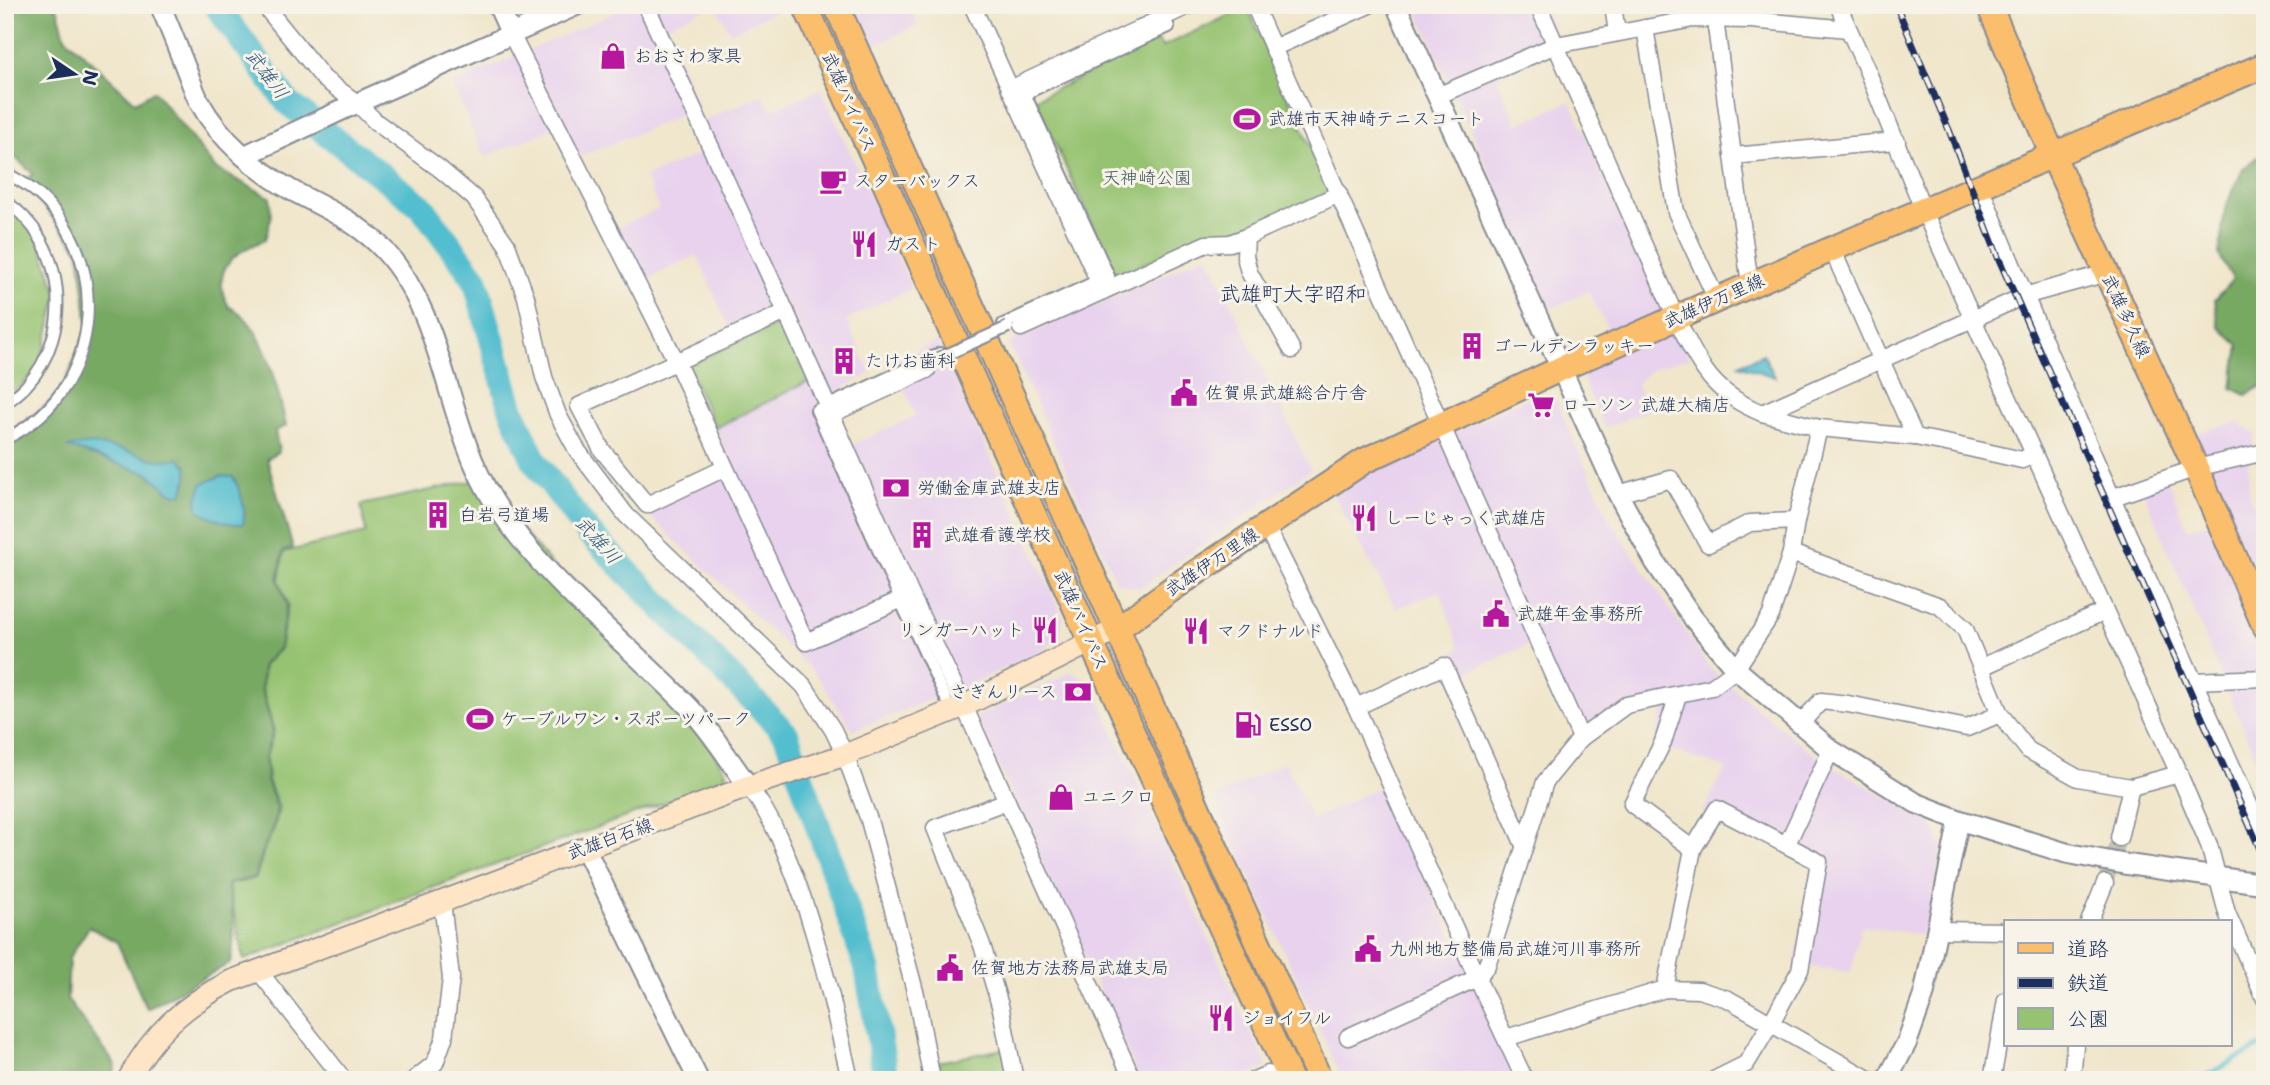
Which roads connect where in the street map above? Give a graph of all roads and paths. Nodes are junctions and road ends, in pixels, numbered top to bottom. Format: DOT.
graph roads {
  1 [pos="160,5"];
  2 [pos="264,5"];
  3 [pos="498,5"];
  4 [pos="577,5"];
  5 [pos="646,5"];
  6 [pos="805,5"];
  7 [pos="836,5"];
  8 [pos="972,5"];
  9 [pos="1190,5"];
  10 [pos="1254,5"];
  11 [pos="1370,5"];
  12 [pos="1396,5"];
  13 [pos="1538,5"];
  14 [pos="1613,5"];
  15 [pos="1838,5"];
  16 [pos="1989,5"];
  17 [pos="1159,13"];
  18 [pos="1749,13"];
  19 [pos="1715,19"];
  20 [pos="1645,28"];
  21 [pos="1848,29"];
  22 [pos="1618,33"];
  23 [pos="511,34"];
  24 [pos="1556,45"];
  25 [pos="1273,48"];
  26 [pos="2265,65"];
  27 [pos="1010,89"];
  28 [pos="1437,96"];
  29 [pos="350,106"];
  30 [pos="1897,141"];
  31 [pos="244,156"];
  32 [pos="1733,156"];
  33 [pos="2053,156"];
  34 [pos="5,173"];
  35 [pos="1980,186"];
  36 [pos="1339,194"];
  37 [pos="5,201"];
  38 [pos="1923,209"];
  39 [pos="1246,237"];
  40 [pos="1832,249"];
  41 [pos="2107,273"];
  42 [pos="1099,284"];
  43 [pos="1750,285"];
  44 [pos="2025,296"];
  45 [pos="1717,300"];
  46 [pos="786,312"];
  47 [pos="1676,318"];
  48 [pos="1972,319"];
  49 [pos="1011,326"];
  50 [pos="1292,350"];
  51 [pos="935,360"];
  52 [pos="1881,360"];
  53 [pos="676,361"];
  54 [pos="1560,369"];
  55 [pos="5,404"];
  56 [pos="829,408"];
  57 [pos="1762,413"];
  58 [pos="1441,425"];
  59 [pos="1819,429"];
  60 [pos="1915,438"];
  61 [pos="5,439"];
  62 [pos="2265,452"];
  63 [pos="2034,454"];
  64 [pos="725,468"];
  65 [pos="2196,468"];
  66 [pos="1618,494"];
  67 [pos="2111,498"];
  68 [pos="1796,521"];
  69 [pos="1266,526"];
  70 [pos="1791,553"];
  71 [pos="903,598"];
  72 [pos="2105,611"];
  73 [pos="2265,627"];
  74 [pos="1117,629"];
  75 [pos="1091,642"];
  76 [pos="1982,667"];
  77 [pos="1736,669"];
  78 [pos="2265,678"];
  79 [pos="2194,681"];
  80 [pos="1678,695"];
  81 [pos="955,702"];
  82 [pos="1356,707"];
  83 [pos="2000,714"];
  84 [pos="1800,724"];
  85 [pos="1581,738"];
  86 [pos="1831,750"];
  87 [pos="844,755"];
  88 [pos="2179,774"];
  89 [pos="753,785"];
  90 [pos="2131,787"];
  91 [pos="1007,801"];
  92 [pos="1959,820"];
  93 [pos="2119,838"];
  94 [pos="2265,840"];
  95 [pos="1787,844"];
  96 [pos="1524,845"];
  97 [pos="584,848"];
  98 [pos="1693,849"];
  99 [pos="2219,878"];
  100 [pos="2105,883"];
  101 [pos="2265,884"];
  102 [pos="442,902"];
  103 [pos="2090,920"];
  104 [pos="2229,920"];
  105 [pos="1937,930"];
  106 [pos="2004,931"];
  107 [pos="2232,936"];
  108 [pos="2236,954"];
  109 [pos="258,970"];
  110 [pos="1477,978"];
  111 [pos="1665,989"];
  112 [pos="2265,999"];
  113 [pos="2004,1011"];
  114 [pos="1771,1023"];
  115 [pos="1348,1037"];
  116 [pos="1506,1038"];
  117 [pos="2074,1046"];
  118 [pos="1271,1078"];
  119 [pos="128,1080"];
  120 [pos="344,1080"];
  121 [pos="414,1080"];
  122 [pos="696,1080"];
  123 [pos="850,1080"];
  124 [pos="932,1080"];
  125 [pos="1015,1080"];
  126 [pos="1133,1080"];
  127 [pos="1320,1080"];
  128 [pos="1525,1080"];
  129 [pos="1714,1080"];
  130 [pos="1870,1080"];
  131 [pos="1887,1080"];
  132 [pos="1992,1080"];
  133 [pos="2072,1080"];
  1 -- 31 [label="street"];
  2 -- 29 [label="street"];
  3 -- 23 [label="street"];
  4 -- 23 [label="street"];
  5 -- 46 [label="street"];
  6 -- 75 [label="main road, 武雄バイパス"];
  7 -- 74 [label="main road, 武雄バイパス"];
  8 -- 27 [label="street"];
  9 -- 17 [label="street"];
  10 -- 25 [label="street"];
  11 -- 25 [label="street"];
  12 -- 28 [label="street"];
  13 -- 24 [label="street"];
  14 -- 22 [label="street"];
  15 -- 21 [label="street"];
  16 -- 33 [label="main road, 武雄多久線"];
  17 -- 27 [label="street"];
  17 -- 42 [label="street"];
  18 -- 19 [label="street"];
  18 -- 21 [label="street"];
  19 -- 20 [label="street"];
  19 -- 32 [label="street"];
  20 -- 22 [label="street"];
  20 -- 45 [label="street"];
  21 -- 30 [label="street"];
  22 -- 24 [label="street"];
  23 -- 29 [label="street"];
  23 -- 53 [label="street"];
  24 -- 28 [label="street"];
  24 -- 47 [label="street"];
  25 -- 36 [label="street"];
  26 -- 33 [label="main road, 武雄伊万里線"];
  27 -- 42 [label="street"];
  28 -- 54 [label="street"];
  29 -- 31 [label="street"];
  29 -- 87 [label="street"];
  30 -- 32 [label="street"];
  30 -- 38 [label="street"];
  31 -- 89 [label="street"];
  32 -- 43 [label="street"];
  33 -- 35 [label="main road, 武雄伊万里線"];
  33 -- 41 [label="main road, 武雄多久線"];
  34 -- 61 [label="street"];
  35 -- 38 [label="main road, 武雄伊万里線"];
  35 -- 44 [label="street"];
  36 -- 39 [label="street"];
  36 -- 58 [label="street"];
  37 -- 55 [label="street"];
  38 -- 40 [label="main road, 武雄伊万里線"];
  38 -- 48 [label="street"];
  39 -- 42 [label="street"];
  39 -- 50 [label="street"];
  40 -- 43 [label="main road, 武雄伊万里線"];
  40 -- 52 [label="street"];
  41 -- 44 [label="street"];
  41 -- 65 [label="main road, 武雄多久線"];
  42 -- 49 [label="street"];
  43 -- 45 [label="main road, 武雄伊万里線"];
  44 -- 48 [label="street"];
  44 -- 67 [label="street"];
  45 -- 47 [label="main road, 武雄伊万里線"];
  46 -- 53 [label="street"];
  46 -- 56 [label="street"];
  47 -- 54 [label="main road, 武雄伊万里線"];
  47 -- 57 [label="street"];
  48 -- 52 [label="street"];
  48 -- 63 [label="street"];
  49 -- 51 [label="street, bridge"];
  51 -- 56 [label="street"];
  52 -- 57 [label="street"];
  52 -- 60 [label="street"];
  53 -- 64 [label="street"];
  53 -- 64 [label="street"];
  54 -- 58 [label="main road, 武雄伊万里線"];
  54 -- 66 [label="street"];
  56 -- 71 [label="street"];
  57 -- 59 [label="street"];
  58 -- 69 [label="main road, 武雄伊万里線"];
  58 -- 85 [label="street"];
  59 -- 60 [label="street"];
  59 -- 68 [label="street"];
  60 -- 63 [label="street"];
  62 -- 65 [label="street"];
  63 -- 72 [label="street"];
  64 -- 71 [label="street"];
  65 -- 67 [label="street"];
  65 -- 73 [label="main road, 武雄多久線"];
  66 -- 68 [label="street"];
  66 -- 77 [label="street"];
  67 -- 79 [label="street"];
  68 -- 70 [label="street"];
  69 -- 74 [label="main road, 武雄伊万里線"];
  69 -- 82 [label="street"];
  70 -- 76 [label="street"];
  70 -- 77 [label="street"];
  71 -- 81 [label="street"];
  72 -- 76 [label="street"];
  72 -- 88 [label="street"];
  74 -- 75 [label="main road, 武雄白石線"];
  74 -- 127 [label="main road, 武雄バイパス"];
  75 -- 81 [label="main road, 武雄白石線"];
  75 -- 118 [label="main road, 武雄バイパス"];
  76 -- 83 [label="street"];
  77 -- 80 [label="street"];
  77 -- 84 [label="street"];
  78 -- 79 [label="street"];
  79 -- 94 [label="street"];
  80 -- 85 [label="street"];
  80 -- 98 [label="street"];
  81 -- 87 [label="main road, 武雄白石線"];
  81 -- 91 [label="street"];
  82 -- 96 [label="street"];
  82 -- 110 [label="street"];
  83 -- 84 [label="street"];
  83 -- 90 [label="street"];
  84 -- 86 [label="street"];
  85 -- 96 [label="street"];
  86 -- 92 [label="street"];
  86 -- 95 [label="street"];
  87 -- 89 [label="main road, 武雄白石線"];
  87 -- 124 [label="street"];
  88 -- 90 [label="street"];
  88 -- 99 [label="street"];
  89 -- 97 [label="main road, 武雄白石線"];
  89 -- 123 [label="street"];
  90 -- 93 [label="street"];
  91 -- 125 [label="street"];
  91 -- 126 [label="street"];
  92 -- 99 [label="street"];
  92 -- 105 [label="street"];
  95 -- 98 [label="street"];
  95 -- 114 [label="street"];
  96 -- 110 [label="street"];
  97 -- 102 [label="main road, 武雄白石線"];
  97 -- 122 [label="street"];
  98 -- 111 [label="street"];
  99 -- 101 [label="street"];
  99 -- 104 [label="street"];
  100 -- 103 [label="street"];
  102 -- 109 [label="main road, 武雄白石線"];
  102 -- 121 [label="street"];
  105 -- 106 [label="street"];
  105 -- 131 [label="street"];
  107 -- 108 [label="street"];
  108 -- 112 [label="street"];
  109 -- 119 [label="main road, 武雄白石線"];
  109 -- 120 [label="street"];
  110 -- 115 [label="street"];
  110 -- 116 [label="street"];
  111 -- 114 [label="street"];
  111 -- 116 [label="street"];
  113 -- 132 [label="street"];
  114 -- 129 [label="street"];
  114 -- 130 [label="street"];
  116 -- 128 [label="street"];
  117 -- 133 [label="street"];
}
